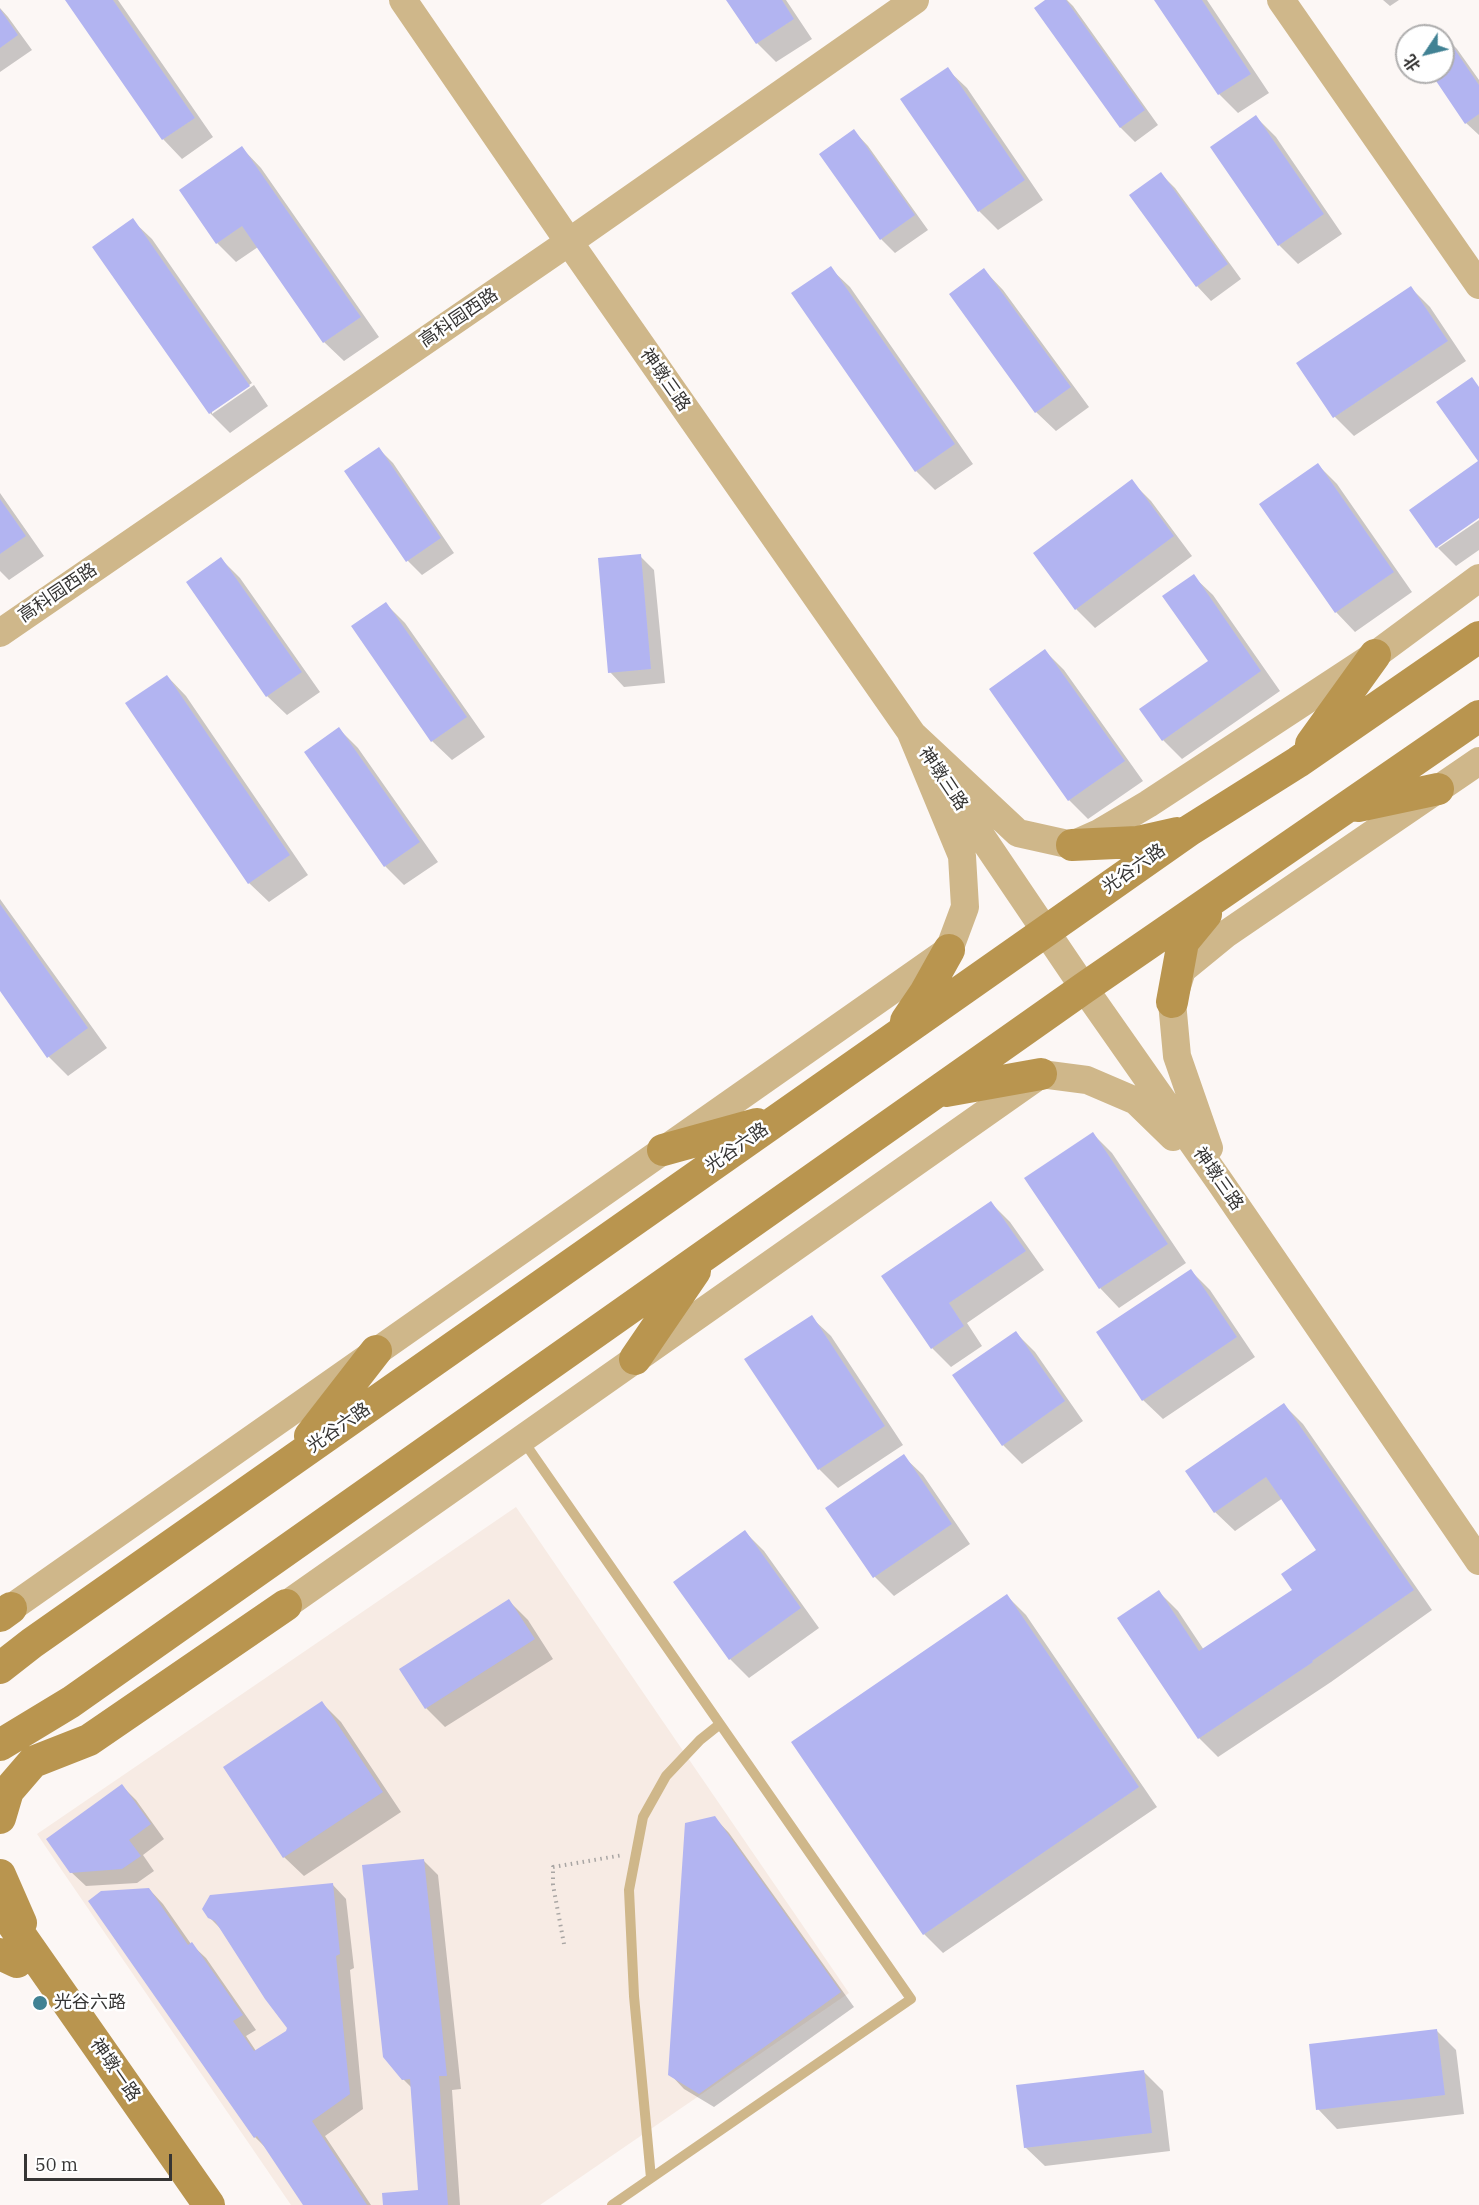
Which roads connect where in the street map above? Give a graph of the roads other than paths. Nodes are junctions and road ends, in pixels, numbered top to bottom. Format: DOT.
graph roads {
  1 [pos="403,0"];
  2 [pos="915,0"];
  3 [pos="1281,0"];
  4 [pos="568,242"];
  5 [pos="1479,285"];
  6 [pos="1479,578"];
  7 [pos="0,633"];
  8 [pos="1479,638"];
  9 [pos="1375,655"];
  10 [pos="1479,716"];
  11 [pos="911,733"];
  12 [pos="1479,761"];
  13 [pos="1298,762"];
  14 [pos="1438,789"];
  15 [pos="1342,809"];
  16 [pos="1190,830"];
  17 [pos="1072,845"];
  18 [pos="1225,890"];
  19 [pos="1046,931"];
  20 [pos="949,950"];
  21 [pos="1084,988"];
  22 [pos="1172,1002"];
  23 [pos="895,1037"];
  24 [pos="1041,1074"];
  25 [pos="933,1095"];
  26 [pos="781,1117"];
  27 [pos="663,1150"];
  28 [pos="1220,1182"];
  29 [pos="705,1255"];
  30 [pos="376,1352"];
  31 [pos="635,1359"];
  32 [pos="522,1439"];
  33 [pos="289,1463"];
  34 [pos="1479,1561"];
  35 [pos="286,1605"];
  36 [pos="6,1612"];
  37 [pos="173,1630"];
  38 [pos="32,1643"];
  39 [pos="0,1655"];
  40 [pos="0,1668"];
  41 [pos="71,1702"];
  42 [pos="720,1724"];
  43 [pos="0,1745"];
  44 [pos="0,1786"];
  45 [pos="0,1818"];
  46 [pos="0,1875"];
  47 [pos="0,1905"];
  48 [pos="12,1951"];
  49 [pos="651,2178"];
  50 [pos="186,2205"];
  51 [pos="209,2205"];
  52 [pos="612,2205"];
  1 -- 4 [label="street, 神墩三路"];
  2 -- 4 [label="street, 高科园西路"];
  3 -- 5 [label="street"];
  4 -- 7 [label="street, 高科园西路"];
  4 -- 11 [label="street, 神墩三路"];
  6 -- 9 [label="street"];
  8 -- 13 [label="main road, 光谷六路"];
  9 -- 13 [label="main road"];
  9 -- 17 [label="street"];
  10 -- 15 [label="main road"];
  11 -- 17 [label="street"];
  11 -- 19 [label="street, 神墩三路"];
  11 -- 20 [label="street"];
  12 -- 14 [label="street"];
  13 -- 16 [label="main road, 光谷六路"];
  14 -- 15 [label="main road"];
  14 -- 22 [label="street"];
  15 -- 18 [label="main road"];
  16 -- 17 [label="main road"];
  16 -- 19 [label="main road, 光谷六路"];
  18 -- 21 [label="main road"];
  18 -- 22 [label="main road"];
  19 -- 21 [label="street, 神墩三路"];
  19 -- 23 [label="main road, 光谷六路"];
  20 -- 23 [label="main road"];
  20 -- 27 [label="street"];
  21 -- 25 [label="main road"];
  21 -- 28 [label="street, 神墩三路"];
  22 -- 28 [label="street"];
  23 -- 26 [label="main road, 光谷六路"];
  24 -- 25 [label="main road"];
  24 -- 28 [label="street"];
  24 -- 31 [label="street"];
  25 -- 29 [label="main road"];
  26 -- 27 [label="main road"];
  26 -- 33 [label="main road, 光谷六路"];
  27 -- 30 [label="street"];
  28 -- 34 [label="street, 神墩三路"];
  29 -- 31 [label="main road"];
  29 -- 37 [label="main road"];
  30 -- 33 [label="main road"];
  30 -- 36 [label="street"];
  31 -- 32 [label="street"];
  32 -- 35 [label="street"];
  32 -- 42 [label="lane"];
  33 -- 38 [label="main road, 光谷六路"];
  35 -- 37 [label="main road"];
  35 -- 45 [label="main road"];
  37 -- 41 [label="main road"];
  38 -- 39 [label="main road"];
  38 -- 40 [label="main road, 光谷六路"];
  41 -- 43 [label="main road"];
  41 -- 44 [label="main road"];
  42 -- 49 [label="lane"];
  42 -- 49 [label="lane"];
  46 -- 48 [label="main road"];
  47 -- 48 [label="main road, 神墩一路"];
  48 -- 50 [label="main road, 神墩一路"];
  48 -- 51 [label="main road, 神墩一路"];
  49 -- 52 [label="lane"];
}
